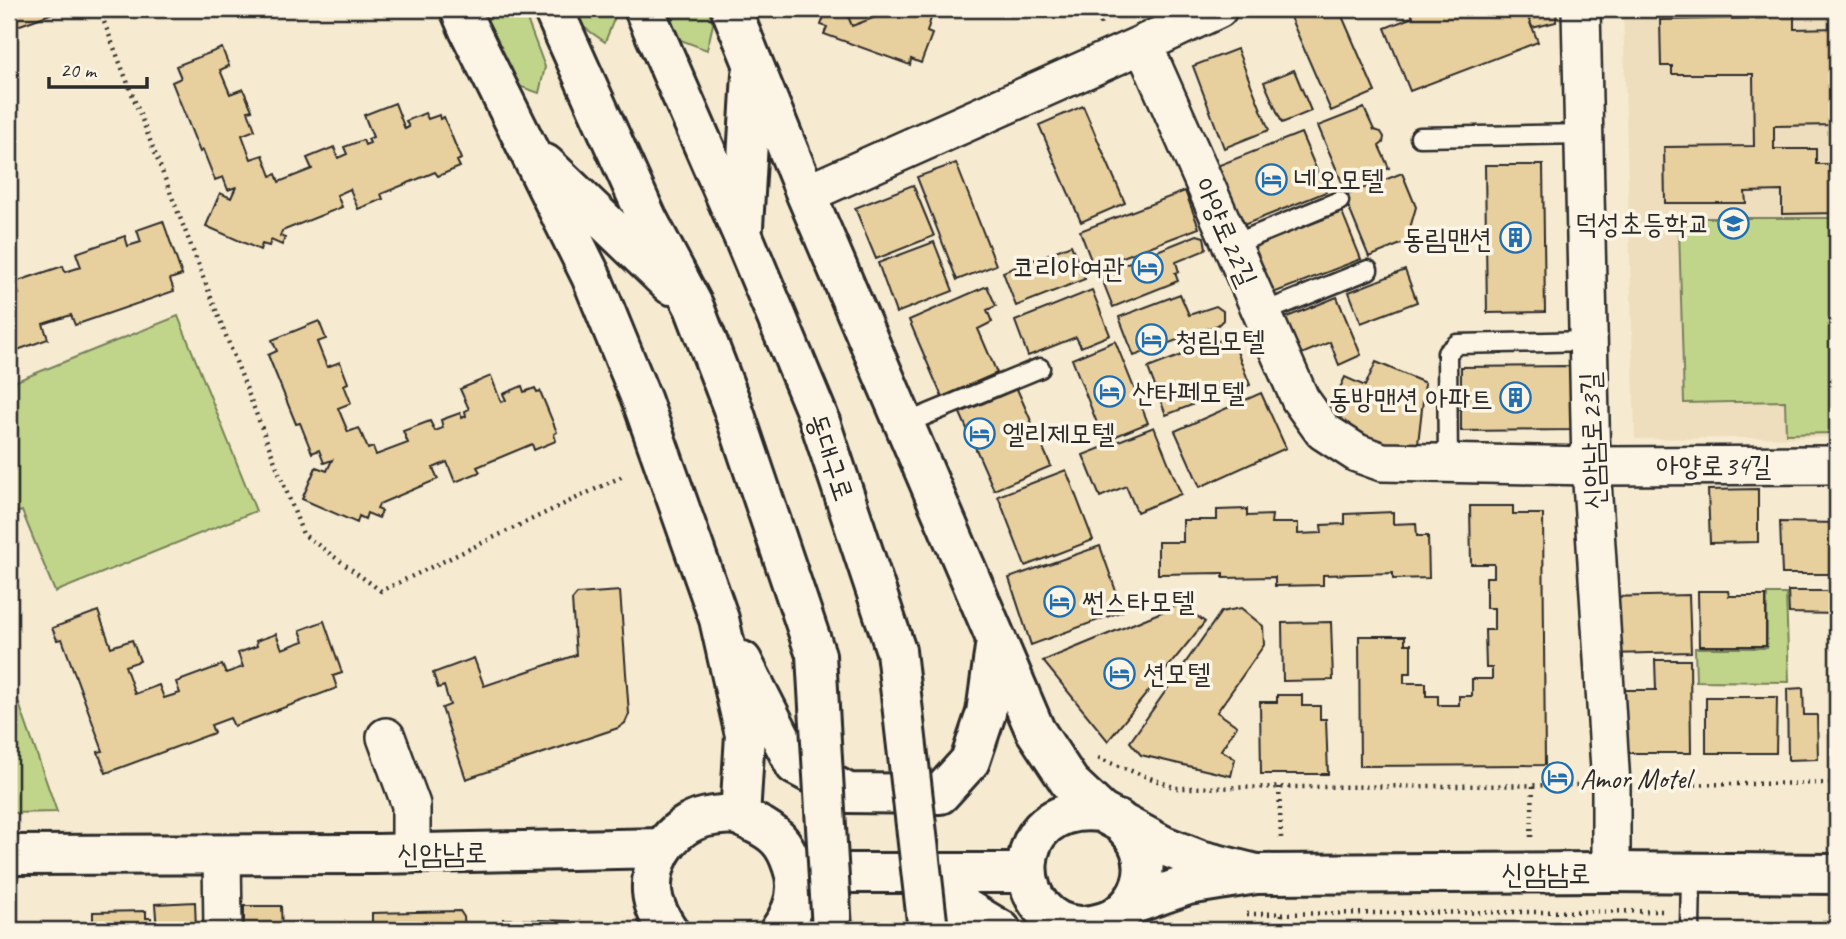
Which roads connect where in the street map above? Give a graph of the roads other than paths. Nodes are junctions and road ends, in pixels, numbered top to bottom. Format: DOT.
graph roads {
  1 [pos="460,9"];
  2 [pos="552,9"];
  3 [pos="644,9"];
  4 [pos="731,9"];
  5 [pos="1218,9"];
  6 [pos="1581,9"];
  7 [pos="1143,44"];
  8 [pos="753,64"];
  9 [pos="1584,134"];
  10 [pos="1420,137"];
  11 [pos="526,146"];
  12 [pos="806,194"];
  13 [pos="1339,201"];
  14 [pos="743,236"];
  15 [pos="1232,245"];
  16 [pos="1368,270"];
  17 [pos="694,307"];
  18 [pos="1262,313"];
  19 [pos="1588,341"];
  20 [pos="1040,368"];
  21 [pos="904,424"];
  22 [pos="1448,463"];
  23 [pos="1837,465"];
  24 [pos="1591,466"];
  25 [pos="719,619"];
  26 [pos="996,638"];
  27 [pos="386,737"];
  28 [pos="740,816"];
  29 [pos="1110,816"];
  30 [pos="663,848"];
  31 [pos="411,854"];
  32 [pos="9,855"];
  33 [pos="222,855"];
  34 [pos="795,873"];
  35 [pos="1027,873"];
  36 [pos="1611,873"];
  37 [pos="1691,873"];
  38 [pos="1256,874"];
  39 [pos="1837,874"];
  40 [pos="923,883"];
  41 [pos="1130,905"];
  42 [pos="1070,925"];
  43 [pos="223,930"];
  44 [pos="668,930"];
  45 [pos="780,930"];
  46 [pos="831,930"];
  47 [pos="928,930"];
  48 [pos="1001,930"];
  49 [pos="1690,930"];
  1 -- 11 [label="main road"];
  2 -- 17 [label="main road"];
  3 -- 14 [label="main road, 동대구로"];
  4 -- 8 [label="main road"];
  5 -- 7 [label="street"];
  6 -- 9 [label="street, 신암남로23길"];
  7 -- 12 [label="street"];
  7 -- 15 [label="street, 아양로22길"];
  8 -- 12 [label="main road"];
  8 -- 14 [label="main road"];
  9 -- 10 [label="lane"];
  9 -- 19 [label="street, 신암남로23길"];
  11 -- 17 [label="main road"];
  11 -- 25 [label="main road"];
  12 -- 21 [label="main road"];
  13 -- 15 [label="lane"];
  14 -- 40 [label="main road, 동대구로, bridge"];
  15 -- 18 [label="street, 아양로22길"];
  16 -- 18 [label="lane"];
  17 -- 46 [label="main road, bridge"];
  18 -- 22 [label="street, 아양로22길"];
  19 -- 22 [label="lane"];
  19 -- 24 [label="street, 신암남로23길"];
  20 -- 21 [label="lane"];
  21 -- 26 [label="main road"];
  22 -- 24 [label="street, 아양로22길"];
  23 -- 24 [label="street, 아양로34길"];
  24 -- 36 [label="street, 신암남로23길"];
  25 -- 26 [label="main road"];
  25 -- 28 [label="main road"];
  26 -- 29 [label="main road"];
  27 -- 31 [label="street"];
  28 -- 30 [label="main road"];
  28 -- 34 [label="main road"];
  29 -- 35 [label="main road"];
  29 -- 38 [label="main road"];
  29 -- 41 [label="main road"];
  30 -- 31 [label="main road, 신암남로"];
  30 -- 44 [label="main road"];
  31 -- 33 [label="main road, 신암남로"];
  32 -- 33 [label="main road, 신암남로"];
  33 -- 43 [label="street"];
  34 -- 35 [label="main road"];
  34 -- 45 [label="main road"];
  35 -- 42 [label="main road"];
  36 -- 37 [label="main road, 신암남로"];
  36 -- 38 [label="main road, 신암남로"];
  37 -- 39 [label="main road, 신암남로"];
  37 -- 49 [label="lane"];
  38 -- 41 [label="main road"];
  40 -- 47 [label="main road, 동대구로, bridge"];
  40 -- 48 [label="main road"];
  41 -- 42 [label="main road"];
}
